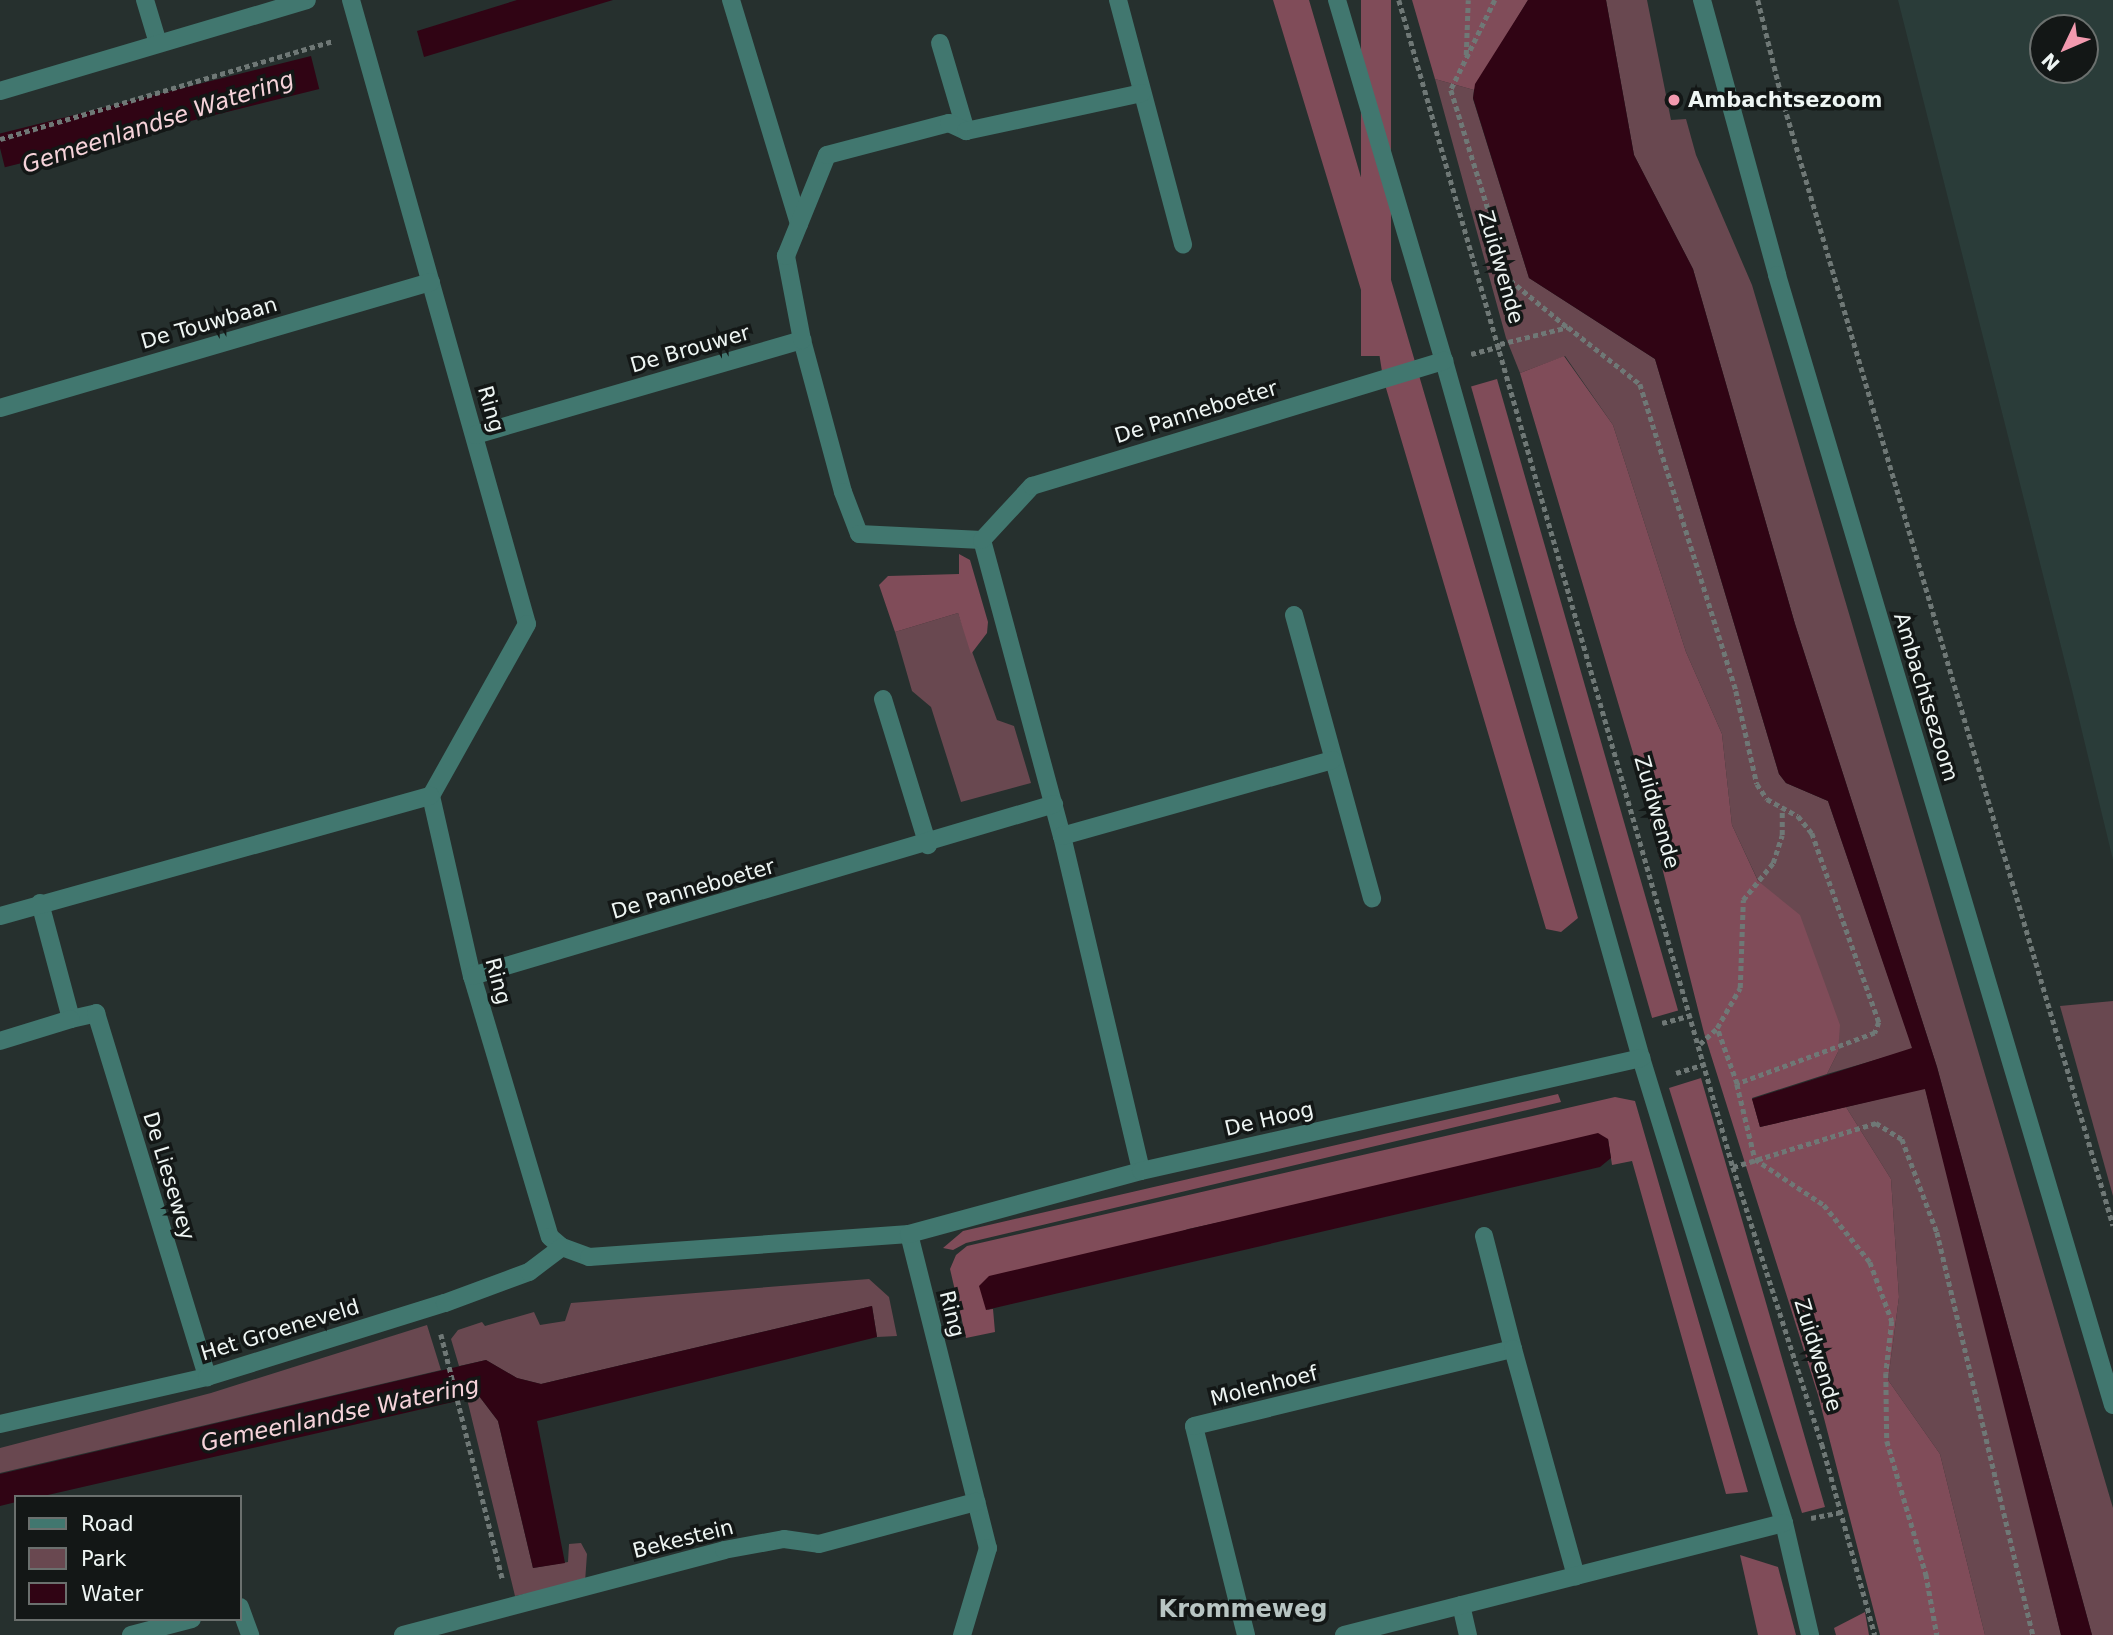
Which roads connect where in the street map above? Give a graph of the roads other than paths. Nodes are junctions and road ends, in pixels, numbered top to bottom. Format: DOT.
graph roads {
  1 [pos="145,0"];
  2 [pos="307,0"];
  3 [pos="351,0"];
  4 [pos="731,0"];
  5 [pos="1118,0"];
  6 [pos="1337,0"];
  7 [pos="1702,0"];
  8 [pos="158,43"];
  9 [pos="940,43"];
  10 [pos="0,91"];
  11 [pos="1142,93"];
  12 [pos="966,131"];
  13 [pos="799,224"];
  14 [pos="1183,244"];
  15 [pos="431,282"];
  16 [pos="802,340"];
  17 [pos="1444,361"];
  18 [pos="0,408"];
  19 [pos="475,435"];
  20 [pos="982,540"];
  21 [pos="1294,615"];
  22 [pos="883,699"];
  23 [pos="1333,760"];
  24 [pos="431,796"];
  25 [pos="1054,804"];
  26 [pos="1062,836"];
  27 [pos="928,845"];
  28 [pos="1372,898"];
  29 [pos="40,903"];
  30 [pos="0,916"];
  31 [pos="472,976"];
  32 [pos="71,1019"];
  33 [pos="0,1041"];
  34 [pos="1642,1058"];
  35 [pos="1141,1171"];
  36 [pos="909,1234"];
  37 [pos="1484,1236"];
  38 [pos="562,1247"];
  39 [pos="1513,1349"];
  40 [pos="207,1377"];
  41 [pos="2113,1405"];
  42 [pos="0,1424"];
  43 [pos="976,1502"];
  44 [pos="1784,1523"];
  45 [pos="1576,1576"];
  46 [pos="1461,1605"];
  47 [pos="242,1613"];
  48 [pos="184,1621"];
  49 [pos="131,1635"];
  50 [pos="250,1635"];
  51 [pos="403,1635"];
  52 [pos="962,1635"];
  53 [pos="1246,1635"];
  54 [pos="1345,1635"];
  55 [pos="1468,1635"];
  56 [pos="1810,1635"];
  1 -- 8 [label="street"];
  2 -- 8 [label="street"];
  3 -- 15 [label="street, Ring"];
  4 -- 13 [label="street"];
  5 -- 11 [label="street"];
  6 -- 17 [label="street"];
  7 -- 41 [label="street, Ambachtsezoom"];
  8 -- 10 [label="street"];
  9 -- 12 [label="street"];
  11 -- 12 [label="street"];
  11 -- 14 [label="street"];
  12 -- 13 [label="street"];
  13 -- 16 [label="street"];
  15 -- 18 [label="street, De Touwbaan"];
  15 -- 19 [label="street, Ring"];
  16 -- 19 [label="street, De Brouwer"];
  16 -- 20 [label="street"];
  17 -- 20 [label="street, De Panneboeter"];
  17 -- 34 [label="street"];
  19 -- 24 [label="street, Ring"];
  20 -- 25 [label="street"];
  21 -- 23 [label="street"];
  22 -- 27 [label="street"];
  23 -- 26 [label="street"];
  23 -- 28 [label="street"];
  24 -- 29 [label="street"];
  24 -- 31 [label="street, Ring"];
  25 -- 26 [label="street"];
  25 -- 27 [label="street, De Panneboeter"];
  26 -- 35 [label="street"];
  27 -- 31 [label="street, De Panneboeter"];
  29 -- 30 [label="street"];
  29 -- 32 [label="street"];
  31 -- 38 [label="street, Ring"];
  32 -- 33 [label="street, De Liesewey"];
  32 -- 40 [label="street, De Liesewey"];
  34 -- 35 [label="street, De Hoog"];
  34 -- 44 [label="street"];
  35 -- 36 [label="street, De Hoog"];
  36 -- 38 [label="street"];
  36 -- 43 [label="street, Ring"];
  37 -- 39 [label="street"];
  38 -- 40 [label="street, Het Groeneveld"];
  39 -- 45 [label="street"];
  39 -- 53 [label="street, Molenhoef"];
  40 -- 42 [label="street, Het Groeneveld"];
  43 -- 51 [label="street, Bekestein"];
  43 -- 52 [label="street, Ring"];
  44 -- 45 [label="street"];
  44 -- 56 [label="street"];
  45 -- 46 [label="street"];
  46 -- 54 [label="street"];
  46 -- 55 [label="street"];
  47 -- 50 [label="street"];
  48 -- 49 [label="street"];
}
